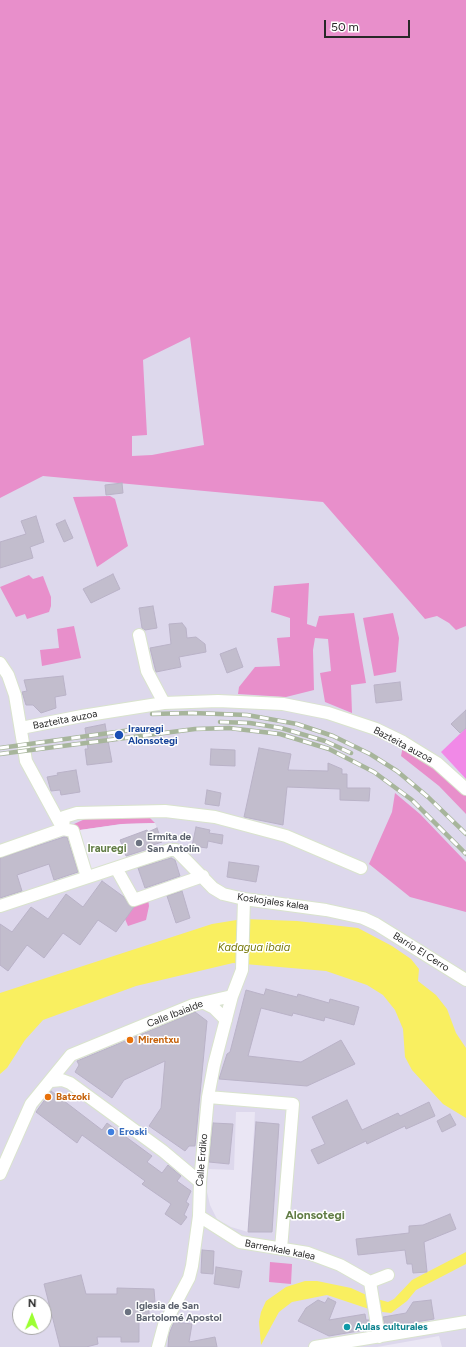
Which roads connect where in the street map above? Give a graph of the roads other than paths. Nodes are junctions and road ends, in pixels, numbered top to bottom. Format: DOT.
graph roads {
  1 [pos="139,635"];
  2 [pos="0,663"];
  3 [pos="164,703"];
  4 [pos="21,728"];
  5 [pos="466,789"];
  6 [pos="63,829"];
  7 [pos="0,851"];
  8 [pos="116,868"];
  9 [pos="361,868"];
  10 [pos="203,876"];
  11 [pos="87,877"];
  12 [pos="244,899"];
  13 [pos="0,906"];
  14 [pos="376,924"];
  15 [pos="466,980"];
  16 [pos="232,996"];
  17 [pos="204,1003"];
  18 [pos="226,1020"];
  19 [pos="66,1061"];
  20 [pos="51,1081"];
  21 [pos="70,1083"];
  22 [pos="208,1097"];
  23 [pos="203,1155"];
  24 [pos="178,1163"];
  25 [pos="0,1174"];
  26 [pos="200,1182"];
  27 [pos="199,1216"];
  28 [pos="281,1249"];
  29 [pos="388,1276"];
  30 [pos="370,1282"];
  31 [pos="466,1322"];
  32 [pos="379,1337"];
  33 [pos="158,1347"];
  34 [pos="315,1347"];
  1 -- 3 [label="street"];
  2 -- 4 [label="street"];
  3 -- 4 [label="street, Bazteita auzoa"];
  3 -- 5 [label="street, Bazteita auzoa"];
  4 -- 6 [label="street, Bazteita auzoa"];
  6 -- 7 [label="street"];
  6 -- 9 [label="street"];
  6 -- 11 [label="street, Bazteita auzoa"];
  8 -- 10 [label="street, Koskojales kalea"];
  8 -- 10 [label="street"];
  8 -- 11 [label="street, Koskojales kalea"];
  10 -- 12 [label="street, Koskojales kalea"];
  11 -- 13 [label="street, Koskojales kalea"];
  12 -- 14 [label="street, Koskojales kalea"];
  12 -- 16 [label="street, Calle Erdiko"];
  14 -- 15 [label="street, Barrio El Cerro"];
  16 -- 17 [label="street, Calle Ibaialde"];
  16 -- 18 [label="street, Calle Erdiko"];
  17 -- 18 [label="street"];
  17 -- 19 [label="street, Calle Ibaialde"];
  18 -- 22 [label="street, Calle Erdiko"];
  19 -- 20 [label="street, Calle Ibaialde"];
  19 -- 21 [label="street"];
  20 -- 21 [label="street"];
  20 -- 25 [label="street, Calle Ibaialde"];
  21 -- 24 [label="street"];
  22 -- 23 [label="street, Calle Erdiko"];
  22 -- 28 [label="street"];
  23 -- 24 [label="street"];
  23 -- 26 [label="street, Calle Erdiko"];
  24 -- 26 [label="street"];
  26 -- 27 [label="street, Calle Erdiko"];
  27 -- 28 [label="street, Barrenkale kalea"];
  27 -- 33 [label="street, Calle Erdiko"];
  28 -- 30 [label="street, Barrenkale kalea"];
  29 -- 30 [label="street"];
  30 -- 32 [label="street"];
  31 -- 32 [label="street"];
  32 -- 34 [label="street"];
}
